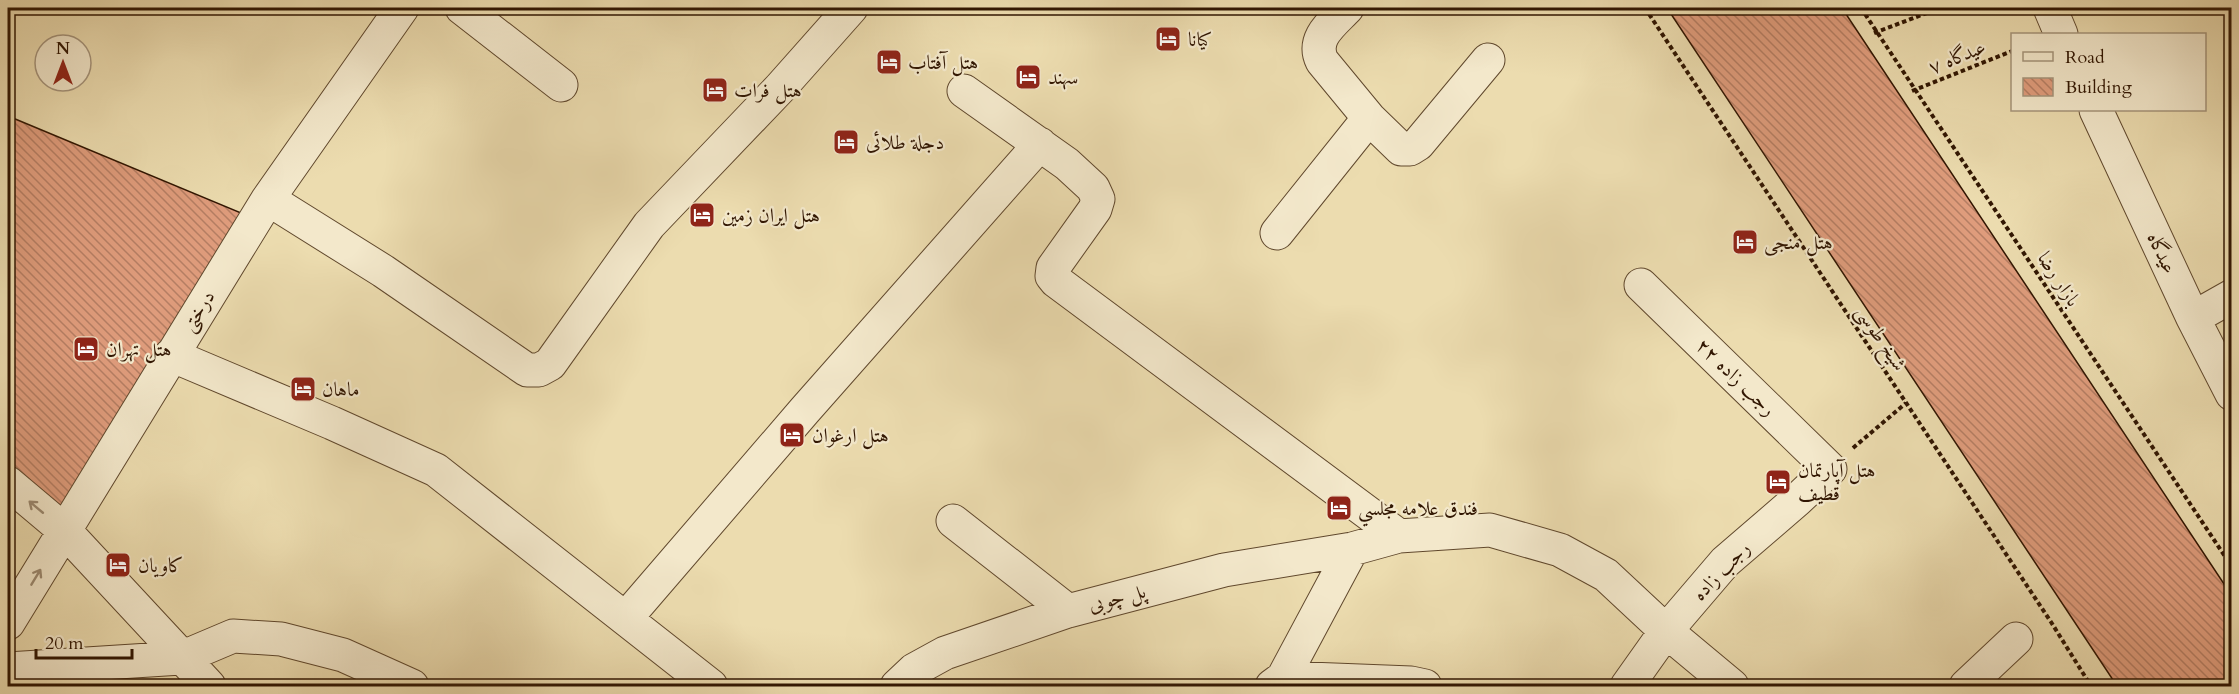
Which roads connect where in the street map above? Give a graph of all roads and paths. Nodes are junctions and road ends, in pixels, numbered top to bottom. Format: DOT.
graph roads {
  1 [pos="402,8"];
  2 [pos="462,8"];
  3 [pos="851,8"];
  4 [pos="1347,8"];
  5 [pos="1645,8"];
  6 [pos="1862,8"];
  7 [pos="1940,8"];
  8 [pos="2050,8"];
  9 [pos="1876,32"];
  10 [pos="2061,33"];
  11 [pos="2011,52"];
  12 [pos="1488,60"];
  13 [pos="561,85"];
  14 [pos="1914,90"];
  15 [pos="964,92"];
  16 [pos="2096,111"];
  17 [pos="1369,118"];
  18 [pos="1040,144"];
  19 [pos="268,199"];
  20 [pos="1277,233"];
  21 [pos="1641,285"];
  22 [pos="2232,296"];
  23 [pos="2193,318"];
  24 [pos="171,355"];
  25 [pos="2232,394"];
  26 [pos="1906,403"];
  27 [pos="1830,469"];
  28 [pos="8,483"];
  29 [pos="953,521"];
  30 [pos="64,530"];
  31 [pos="1399,536"];
  32 [pos="1352,549"];
  33 [pos="2232,567"];
  34 [pos="1068,611"];
  35 [pos="626,618"];
  36 [pos="8,623"];
  37 [pos="1666,631"];
  38 [pos="2016,639"];
  39 [pos="181,658"];
  40 [pos="8,669"];
  41 [pos="1277,682"];
  42 [pos="209,687"];
  43 [pos="412,687"];
  44 [pos="711,687"];
  45 [pos="897,687"];
  46 [pos="1425,687"];
  47 [pos="1627,687"];
  48 [pos="1732,687"];
  49 [pos="1966,687"];
  50 [pos="2091,687"];
  1 -- 19 [label="street, درختی"];
  2 -- 13 [label="street"];
  3 -- 19 [label="street"];
  4 -- 17 [label="street"];
  5 -- 26 [label="path, شیخ طوسی"];
  6 -- 9 [label="path, بازار رضا"];
  7 -- 9 [label="path"];
  8 -- 10 [label="street"];
  9 -- 14 [label="path, بازار رضا"];
  11 -- 14 [label="path, عیدگاه ۷"];
  12 -- 17 [label="street"];
  14 -- 33 [label="path, بازار رضا"];
  15 -- 18 [label="street"];
  16 -- 23 [label="street, عیدگاه"];
  17 -- 20 [label="street"];
  18 -- 31 [label="street"];
  18 -- 35 [label="street"];
  19 -- 24 [label="street, درختی"];
  21 -- 27 [label="street, رجب زاده ۲۲"];
  22 -- 23 [label="street"];
  23 -- 25 [label="street, عیدگاه"];
  24 -- 30 [label="street, درختی"];
  24 -- 35 [label="street"];
  26 -- 27 [label="path"];
  26 -- 50 [label="path, شیخ طوسی"];
  27 -- 37 [label="street, رجب زاده"];
  30 -- 28 [label="street, one-way"];
  29 -- 34 [label="street"];
  36 -- 30 [label="street, درختی, one-way"];
  30 -- 39 [label="street"];
  31 -- 32 [label="street, پل چوبی"];
  31 -- 37 [label="street, پل چوبی"];
  32 -- 34 [label="street, پل چوبی"];
  32 -- 41 [label="street"];
  34 -- 45 [label="street, پل چوبی"];
  35 -- 44 [label="street"];
  37 -- 47 [label="street, رجب زاده"];
  37 -- 48 [label="street, پل چوبی"];
  38 -- 49 [label="street"];
  39 -- 40 [label="street"];
  39 -- 42 [label="street"];
  39 -- 43 [label="street"];
  41 -- 46 [label="street"];
}
